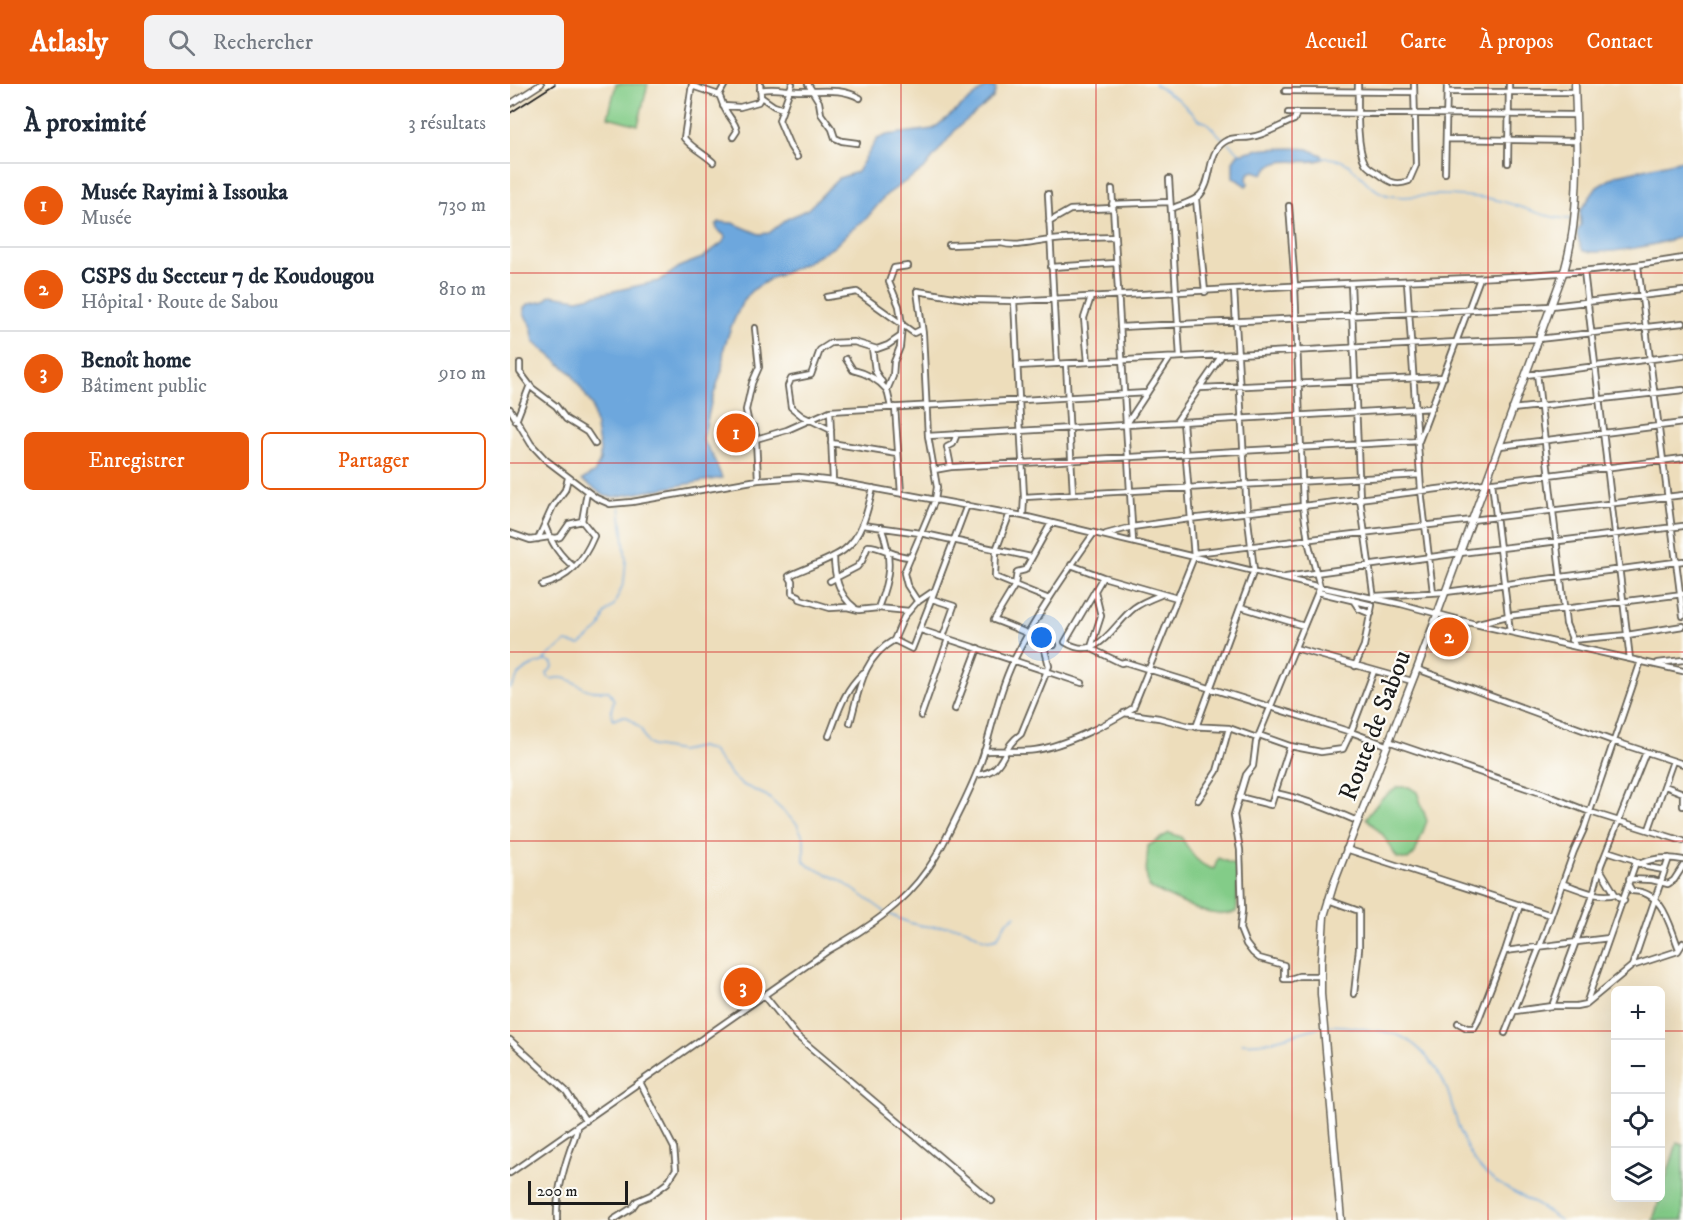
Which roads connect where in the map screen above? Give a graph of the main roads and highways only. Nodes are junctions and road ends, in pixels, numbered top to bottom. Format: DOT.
graph roads {
  1 [pos="1575,84"];
  2 [pos="1341,1220"];
  1 -- 2 [label="main road, Route de Sabou"];
}
